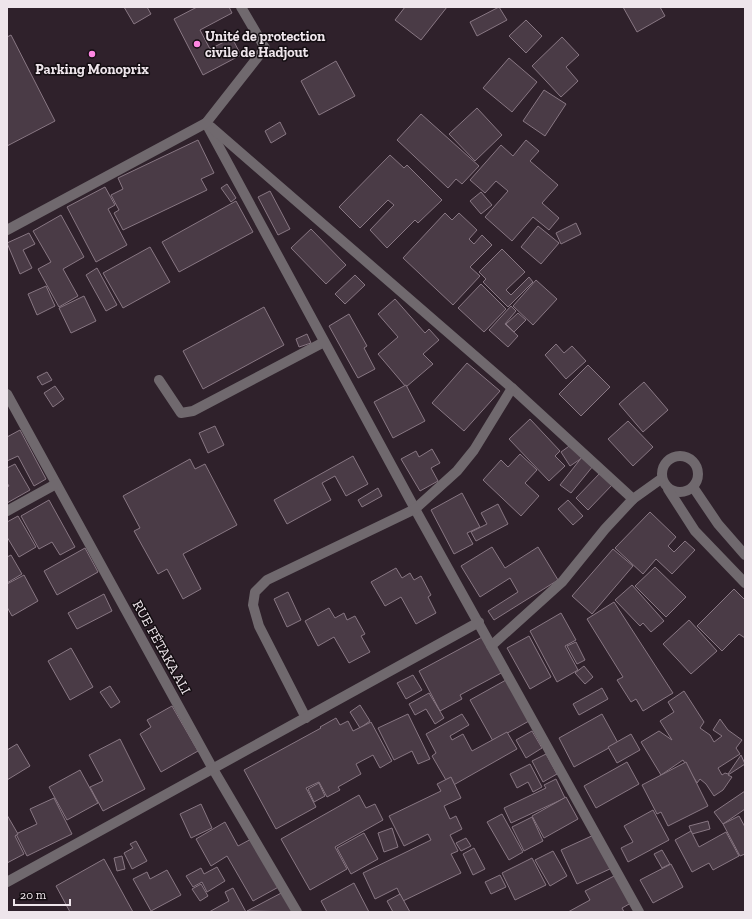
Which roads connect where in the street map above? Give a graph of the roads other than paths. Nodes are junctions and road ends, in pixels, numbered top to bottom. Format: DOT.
graph roads {
  1 [pos="241,7"];
  2 [pos="206,123"];
  3 [pos="7,230"];
  4 [pos="324,342"];
  5 [pos="158,380"];
  6 [pos="512,388"];
  7 [pos="7,394"];
  8 [pos="661,479"];
  9 [pos="56,484"];
  10 [pos="693,487"];
  11 [pos="668,489"];
  12 [pos="633,499"];
  13 [pos="415,509"];
  14 [pos="7,511"];
  15 [pos="745,555"];
  16 [pos="745,583"];
  17 [pos="479,622"];
  18 [pos="491,646"];
  19 [pos="306,718"];
  20 [pos="213,769"];
  21 [pos="7,882"];
  22 [pos="297,912"];
  23 [pos="639,912"];
  1 -- 2 [label="street"];
  2 -- 3 [label="street"];
  2 -- 4 [label="street"];
  2 -- 6 [label="street"];
  4 -- 5 [label="street"];
  4 -- 13 [label="street"];
  6 -- 12 [label="street"];
  6 -- 13 [label="street"];
  7 -- 9 [label="street, RUE FÉTAKA ALI"];
  8 -- 10 [label="street"];
  8 -- 11 [label="street"];
  8 -- 12 [label="street"];
  9 -- 14 [label="street"];
  9 -- 20 [label="street, RUE FÉTAKA ALI"];
  10 -- 11 [label="street"];
  10 -- 15 [label="street"];
  11 -- 16 [label="street"];
  12 -- 18 [label="street"];
  13 -- 17 [label="street"];
  13 -- 19 [label="street"];
  17 -- 18 [label="street"];
  17 -- 19 [label="street"];
  18 -- 23 [label="street"];
  19 -- 20 [label="street"];
  20 -- 21 [label="street"];
  20 -- 22 [label="street, RUE FÉTAKA ALI"];
}
